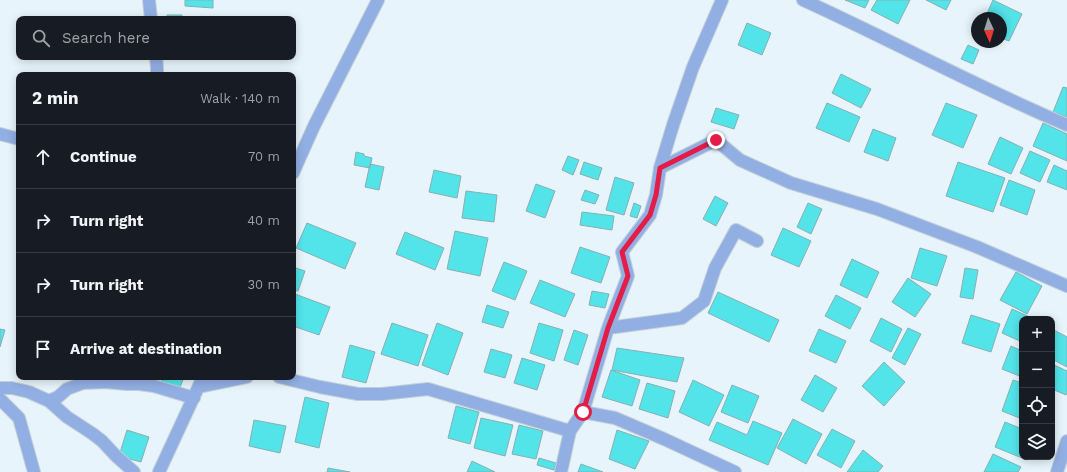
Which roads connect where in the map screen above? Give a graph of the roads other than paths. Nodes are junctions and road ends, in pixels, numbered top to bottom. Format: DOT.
graph roads {
  1 [pos="149,0"];
  2 [pos="378,0"];
  3 [pos="722,0"];
  4 [pos="803,0"];
  5 [pos="151,16"];
  6 [pos="156,60"];
  7 [pos="157,72"];
  8 [pos="1067,124"];
  9 [pos="0,134"];
  10 [pos="16,139"];
  11 [pos="296,166"];
  12 [pos="660,168"];
  13 [pos="757,241"];
  14 [pos="1067,286"];
  15 [pos="608,328"];
  16 [pos="234,380"];
  17 [pos="291,380"];
  18 [pos="0,388"];
  19 [pos="199,388"];
  20 [pos="0,399"];
  21 [pos="50,401"];
  22 [pos="583,412"];
  23 [pos="570,431"];
  24 [pos="1067,441"];
  25 [pos="34,472"];
  26 [pos="134,472"];
  27 [pos="159,472"];
  28 [pos="561,472"];
  29 [pos="736,472"];
  30 [pos="1057,472"];
  1 -- 5 [label="street"];
  2 -- 11 [label="street"];
  3 -- 12 [label="street"];
  4 -- 8 [label="street"];
  6 -- 7 [label="street"];
  9 -- 10 [label="street"];
  12 -- 14 [label="street"];
  12 -- 15 [label="street"];
  13 -- 15 [label="street"];
  15 -- 22 [label="street"];
  16 -- 19 [label="street"];
  17 -- 23 [label="street"];
  18 -- 21 [label="street"];
  19 -- 21 [label="street"];
  19 -- 27 [label="street"];
  20 -- 25 [label="street"];
  21 -- 26 [label="street"];
  22 -- 23 [label="street"];
  22 -- 29 [label="street"];
  23 -- 28 [label="street"];
  24 -- 30 [label="street"];
}
